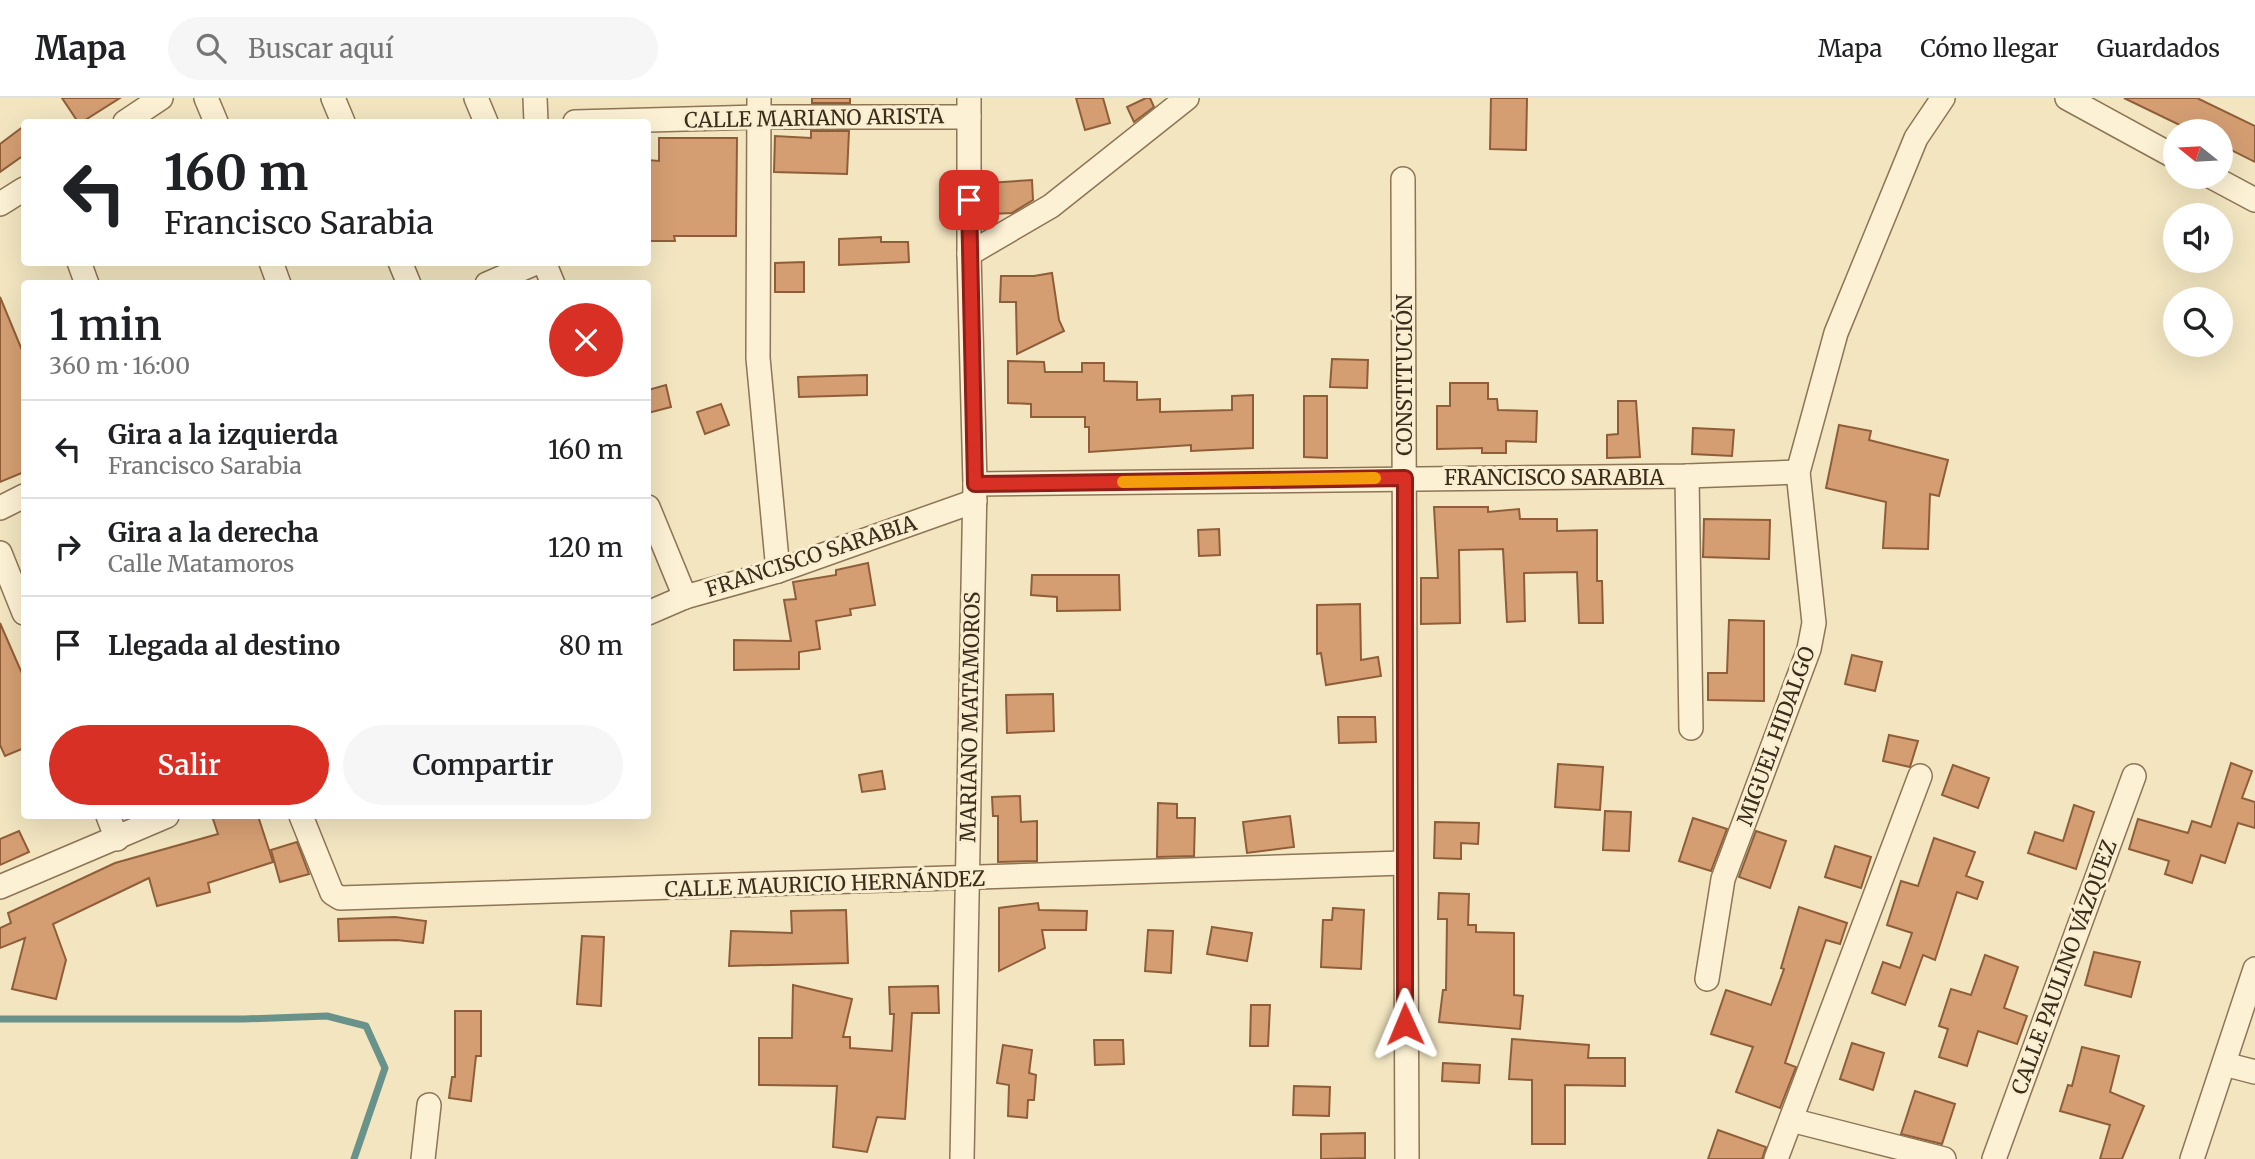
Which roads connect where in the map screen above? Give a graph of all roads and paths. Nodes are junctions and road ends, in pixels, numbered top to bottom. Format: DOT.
graph roads {
  1 [pos="161,98"];
  2 [pos="206,98"];
  3 [pos="333,98"];
  4 [pos="476,98"];
  5 [pos="536,98"];
  6 [pos="1187,98"];
  7 [pos="1943,98"];
  8 [pos="2067,98"];
  9 [pos="759,107"];
  10 [pos="969,108"];
  11 [pos="130,119"];
  12 [pos="215,119"];
  13 [pos="342,119"];
  14 [pos="485,119"];
  15 [pos="536,119"];
  16 [pos="612,119"];
  17 [pos="2163,150"];
  18 [pos="1403,179"];
  19 [pos="2233,188"];
  20 [pos="21,192"];
  21 [pos="2255,200"];
  22 [pos="0,204"];
  23 [pos="969,254"];
  24 [pos="528,266"];
  25 [pos="496,280"];
  26 [pos="1798,472"];
  27 [pos="1686,476"];
  28 [pos="1405,478"];
  29 [pos="975,493"];
  30 [pos="21,498"];
  31 [pos="0,508"];
  32 [pos="651,514"];
  33 [pos="0,553"];
  34 [pos="778,571"];
  35 [pos="685,597"];
  36 [pos="21,606"];
  37 [pos="651,611"];
  38 [pos="1691,728"];
  39 [pos="1920,776"];
  40 [pos="2134,776"];
  41 [pos="109,819"];
  42 [pos="160,819"];
  43 [pos="302,819"];
  44 [pos="117,839"];
  45 [pos="1403,863"];
  46 [pos="967,879"];
  47 [pos="0,887"];
  48 [pos="2255,969"];
  49 [pos="1707,979"];
  50 [pos="2224,1064"];
  51 [pos="2255,1072"];
  52 [pos="429,1105"];
  53 [pos="1791,1120"];
  54 [pos="423,1159"];
  55 [pos="962,1159"];
  56 [pos="1406,1159"];
  57 [pos="1776,1159"];
  58 [pos="1944,1159"];
  59 [pos="1994,1159"];
  60 [pos="2192,1159"];
  1 -- 11 [label="street"];
  2 -- 12 [label="street"];
  3 -- 13 [label="street"];
  4 -- 14 [label="street"];
  5 -- 15 [label="street"];
  6 -- 23 [label="street"];
  7 -- 26 [label="street, MIGUEL HIDALGO"];
  8 -- 17 [label="street"];
  9 -- 10 [label="street, CALLE MARIANO ARISTA"];
  9 -- 16 [label="street, CALLE MARIANO ARISTA"];
  9 -- 34 [label="street"];
  10 -- 23 [label="street, MARIANO MATAMOROS"];
  18 -- 28 [label="street, CONSTITUCIÓN"];
  19 -- 21 [label="street"];
  20 -- 22 [label="street"];
  23 -- 29 [label="street, MARIANO MATAMOROS"];
  24 -- 25 [label="street"];
  26 -- 27 [label="street, FRANCISCO SARABIA"];
  26 -- 49 [label="street, MIGUEL HIDALGO"];
  27 -- 28 [label="street, FRANCISCO SARABIA"];
  27 -- 38 [label="street"];
  28 -- 29 [label="street, FRANCISCO SARABIA"];
  28 -- 45 [label="street, CONSTITUCIÓN"];
  29 -- 34 [label="street, FRANCISCO SARABIA"];
  29 -- 46 [label="street, MARIANO MATAMOROS"];
  30 -- 31 [label="street"];
  32 -- 35 [label="street"];
  33 -- 36 [label="street"];
  34 -- 35 [label="street, FRANCISCO SARABIA"];
  35 -- 37 [label="street, FRANCISCO SARABIA"];
  39 -- 53 [label="street"];
  40 -- 59 [label="street, CALLE PAULINO VÁZQUEZ"];
  41 -- 44 [label="street"];
  42 -- 44 [label="street"];
  43 -- 46 [label="street, CALLE MAURICIO HERNÁNDEZ"];
  44 -- 47 [label="street"];
  45 -- 46 [label="street, CALLE MAURICIO HERNÁNDEZ"];
  45 -- 56 [label="street, CONSTITUCIÓN"];
  46 -- 55 [label="street, MARIANO MATAMOROS"];
  48 -- 50 [label="street"];
  50 -- 51 [label="street"];
  50 -- 60 [label="street"];
  52 -- 54 [label="street"];
  53 -- 57 [label="street"];
  53 -- 58 [label="street"];
}
